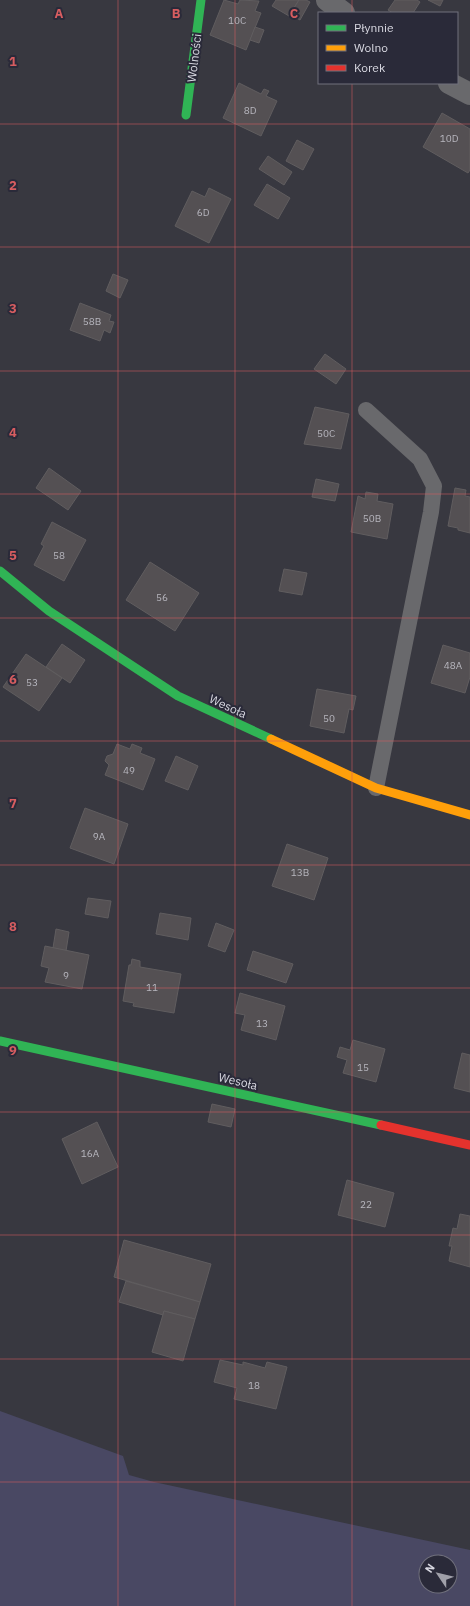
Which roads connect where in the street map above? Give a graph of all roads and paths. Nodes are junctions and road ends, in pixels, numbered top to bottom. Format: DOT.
graph roads {
  1 [pos="201,0"];
  2 [pos="327,0"];
  3 [pos="343,12"];
  4 [pos="451,84"];
  5 [pos="470,94"];
  6 [pos="186,115"];
  7 [pos="366,410"];
  8 [pos="0,571"];
  9 [pos="376,788"];
  10 [pos="470,814"];
  11 [pos="0,1041"];
  12 [pos="470,1145"];
  1 -- 6 [label="street, Wolności"];
  2 -- 3 [label="street"];
  4 -- 5 [label="street"];
  7 -- 9 [label="lane"];
  8 -- 9 [label="street, Wesoła"];
  9 -- 10 [label="street, Wesoła"];
  11 -- 12 [label="street, Wesoła"];
}
